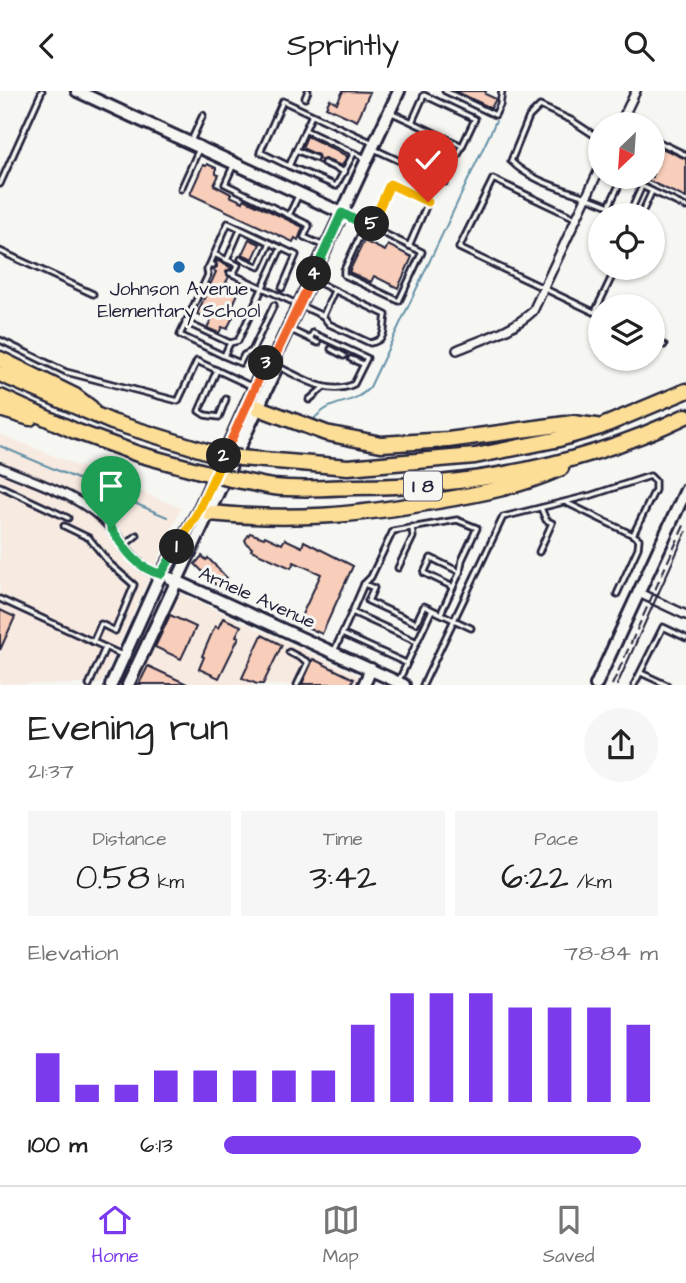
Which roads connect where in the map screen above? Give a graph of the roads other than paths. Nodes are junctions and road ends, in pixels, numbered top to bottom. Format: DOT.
graph roads {
  1 [pos="42,91"];
  2 [pos="77,91"];
  3 [pos="308,91"];
  4 [pos="399,91"];
  5 [pos="445,91"];
  6 [pos="502,91"];
  7 [pos="636,91"];
  8 [pos="305,98"];
  9 [pos="389,111"];
  10 [pos="626,112"];
  11 [pos="203,115"];
  12 [pos="312,115"];
  13 [pos="412,122"];
  14 [pos="305,130"];
  15 [pos="588,131"];
  16 [pos="195,145"];
  17 [pos="665,145"];
  18 [pos="462,146"];
  19 [pos="296,150"];
  20 [pos="371,150"];
  21 [pos="354,153"];
  22 [pos="686,155"];
  23 [pos="314,158"];
  24 [pos="324,163"];
  25 [pos="234,164"];
  26 [pos="289,166"];
  27 [pos="345,172"];
  28 [pos="0,184"];
  29 [pos="181,189"];
  30 [pos="591,189"];
  31 [pos="648,189"];
  32 [pos="652,191"];
  33 [pos="299,194"];
  34 [pos="587,197"];
  35 [pos="602,203"];
  36 [pos="646,203"];
  37 [pos="686,207"];
  38 [pos="342,213"];
  39 [pos="289,215"];
  40 [pos="577,219"];
  41 [pos="365,225"];
  42 [pos="370,228"];
  43 [pos="241,229"];
  44 [pos="270,243"];
  45 [pos="409,246"];
  46 [pos="326,247"];
  47 [pos="281,248"];
  48 [pos="0,251"];
  49 [pos="214,254"];
  50 [pos="241,259"];
  51 [pos="227,260"];
  52 [pos="311,279"];
  53 [pos="262,288"];
  54 [pos="282,288"];
  55 [pos="545,288"];
  56 [pos="334,291"];
  57 [pos="93,294"];
  58 [pos="274,305"];
  59 [pos="299,305"];
  60 [pos="588,309"];
  61 [pos="323,316"];
  62 [pos="186,322"];
  63 [pos="288,328"];
  64 [pos="310,339"];
  65 [pos="0,340"];
  66 [pos="230,343"];
  67 [pos="318,343"];
  68 [pos="331,349"];
  69 [pos="457,351"];
  70 [pos="224,356"];
  71 [pos="345,356"];
  72 [pos="0,359"];
  73 [pos="276,359"];
  74 [pos="351,359"];
  75 [pos="363,365"];
  76 [pos="217,370"];
  77 [pos="0,374"];
  78 [pos="255,387"];
  79 [pos="324,387"];
  80 [pos="686,391"];
  81 [pos="0,397"];
  82 [pos="226,399"];
  83 [pos="309,400"];
  84 [pos="253,406"];
  85 [pos="0,409"];
  86 [pos="686,416"];
  87 [pos="112,422"];
  88 [pos="600,426"];
  89 [pos="75,431"];
  90 [pos="610,446"];
  91 [pos="0,467"];
  92 [pos="0,486"];
  93 [pos="686,490"];
  94 [pos="565,502"];
  95 [pos="541,508"];
  96 [pos="209,513"];
  97 [pos="68,518"];
  98 [pos="64,526"];
  99 [pos="412,527"];
  100 [pos="137,535"];
  101 [pos="633,535"];
  102 [pos="124,547"];
  103 [pos="539,552"];
  104 [pos="398,568"];
  105 [pos="460,572"];
  106 [pos="161,574"];
  107 [pos="177,581"];
  108 [pos="364,584"];
  109 [pos="453,587"];
  110 [pos="639,593"];
  111 [pos="617,594"];
  112 [pos="0,599"];
  113 [pos="432,610"];
  114 [pos="352,612"];
  115 [pos="440,613"];
  116 [pos="686,615"];
  117 [pos="454,619"];
  118 [pos="471,628"];
  119 [pos="342,634"];
  120 [pos="686,638"];
  121 [pos="93,642"];
  122 [pos="417,642"];
  123 [pos="106,648"];
  124 [pos="289,652"];
  125 [pos="333,652"];
  126 [pos="124,656"];
  127 [pos="406,663"];
  128 [pos="371,669"];
  129 [pos="641,673"];
  130 [pos="401,683"];
  131 [pos="89,684"];
  132 [pos="111,684"];
  133 [pos="128,684"];
  134 [pos="297,684"];
  135 [pos="364,684"];
  136 [pos="424,684"];
  137 [pos="596,684"];
  138 [pos="634,684"];
  139 [pos="667,684"];
  1 -- 28 [label="lane"];
  2 -- 16 [label="main road"];
  3 -- 8 [label="lane"];
  4 -- 9 [label="main road"];
  5 -- 6 [label="lane"];
  7 -- 10 [label="street"];
  9 -- 13 [label="lane"];
  9 -- 20 [label="main road"];
  11 -- 16 [label="lane"];
  12 -- 14 [label="lane"];
  12 -- 20 [label="lane"];
  12 -- 26 [label="lane"];
  13 -- 18 [label="lane"];
  13 -- 18 [label="lane"];
  14 -- 19 [label="lane"];
  14 -- 21 [label="lane"];
  15 -- 34 [label="lane"];
  16 -- 25 [label="main road"];
  16 -- 29 [label="lane"];
  17 -- 22 [label="lane"];
  18 -- 20 [label="lane"];
  19 -- 23 [label="lane"];
  19 -- 26 [label="lane"];
  20 -- 21 [label="lane"];
  20 -- 38 [label="main road"];
  21 -- 27 [label="lane"];
  24 -- 27 [label="lane"];
  25 -- 33 [label="main road"];
  25 -- 39 [label="lane"];
  26 -- 27 [label="lane"];
  30 -- 34 [label="street"];
  31 -- 32 [label="lane"];
  32 -- 36 [label="lane"];
  32 -- 37 [label="lane"];
  33 -- 38 [label="main road"];
  33 -- 39 [label="lane"];
  34 -- 35 [label="lane"];
  34 -- 40 [label="street"];
  38 -- 41 [label="lane"];
  38 -- 46 [label="main road"];
  39 -- 46 [label="lane"];
  40 -- 55 [label="street"];
  40 -- 55 [label="lane"];
  41 -- 42 [label="lane"];
  41 -- 45 [label="lane"];
  42 -- 45 [label="lane"];
  42 -- 45 [label="lane"];
  43 -- 44 [label="lane"];
  43 -- 49 [label="lane"];
  43 -- 51 [label="lane"];
  44 -- 47 [label="lane"];
  44 -- 50 [label="lane"];
  46 -- 52 [label="main road"];
  47 -- 53 [label="lane"];
  47 -- 54 [label="lane"];
  48 -- 57 [label="lane"];
  49 -- 51 [label="lane"];
  49 -- 62 [label="lane"];
  51 -- 53 [label="lane"];
  52 -- 56 [label="lane"];
  52 -- 59 [label="main road"];
  53 -- 59 [label="lane"];
  53 -- 66 [label="lane"];
  55 -- 60 [label="lane"];
  55 -- 69 [label="street"];
  56 -- 61 [label="lane"];
  56 -- 61 [label="lane"];
  58 -- 70 [label="lane"];
  59 -- 61 [label="lane"];
  59 -- 63 [label="main road"];
  62 -- 66 [label="lane"];
  62 -- 70 [label="lane"];
  63 -- 64 [label="lane"];
  63 -- 73 [label="main road"];
  64 -- 67 [label="lane"];
  64 -- 75 [label="lane"];
  65 -- 76 [label="lane"];
  66 -- 70 [label="lane"];
  68 -- 71 [label="lane"];
  72 -- 87 [label="highway"];
  73 -- 78 [label="main road"];
  73 -- 79 [label="lane"];
  73 -- 84 [label="main road"];
  74 -- 75 [label="lane"];
  75 -- 79 [label="lane"];
  76 -- 78 [label="lane"];
  76 -- 82 [label="lane"];
  77 -- 87 [label="highway, I 8"];
  78 -- 84 [label="main road"];
  79 -- 83 [label="lane"];
  80 -- 88 [label="highway, I 8"];
  81 -- 89 [label="highway, I 8"];
  84 -- 88 [label="highway"];
  84 -- 96 [label="main road"];
  84 -- 106 [label="main road"];
  85 -- 89 [label="highway"];
  86 -- 90 [label="highway, I 8"];
  87 -- 88 [label="highway, I 8, bridge"];
  89 -- 90 [label="highway, I 8, bridge"];
  90 -- 96 [label="highway"];
  91 -- 102 [label="street, Arnele Avenue"];
  92 -- 97 [label="lane"];
  93 -- 110 [label="main road"];
  94 -- 95 [label="lane"];
  94 -- 101 [label="lane"];
  94 -- 101 [label="lane"];
  95 -- 103 [label="lane"];
  95 -- 117 [label="lane"];
  96 -- 107 [label="main road"];
  98 -- 121 [label="lane"];
  99 -- 104 [label="lane"];
  99 -- 105 [label="lane"];
  99 -- 108 [label="lane"];
  100 -- 102 [label="lane"];
  101 -- 111 [label="lane"];
  102 -- 106 [label="street, Arnele Avenue"];
  105 -- 109 [label="lane"];
  105 -- 109 [label="lane"];
  106 -- 107 [label="main road, Arnele Avenue"];
  106 -- 126 [label="main road"];
  107 -- 125 [label="main road, Arnele Avenue"];
  107 -- 133 [label="main road"];
  108 -- 113 [label="lane"];
  108 -- 114 [label="lane"];
  109 -- 115 [label="lane"];
  110 -- 116 [label="street"];
  110 -- 137 [label="main road"];
  112 -- 121 [label="lane"];
  113 -- 115 [label="lane"];
  113 -- 122 [label="lane"];
  114 -- 119 [label="lane"];
  114 -- 122 [label="lane"];
  115 -- 117 [label="lane"];
  117 -- 118 [label="lane"];
  117 -- 136 [label="lane"];
  119 -- 125 [label="lane"];
  119 -- 127 [label="lane"];
  120 -- 129 [label="lane"];
  121 -- 123 [label="lane"];
  122 -- 127 [label="lane"];
  123 -- 126 [label="lane"];
  123 -- 131 [label="lane"];
  124 -- 134 [label="lane"];
  125 -- 128 [label="main road, Arnele Avenue"];
  126 -- 132 [label="main road"];
  127 -- 130 [label="lane"];
  128 -- 130 [label="main road, Arnele Avenue"];
  128 -- 135 [label="main road"];
  129 -- 138 [label="lane"];
  129 -- 139 [label="lane"];
}
